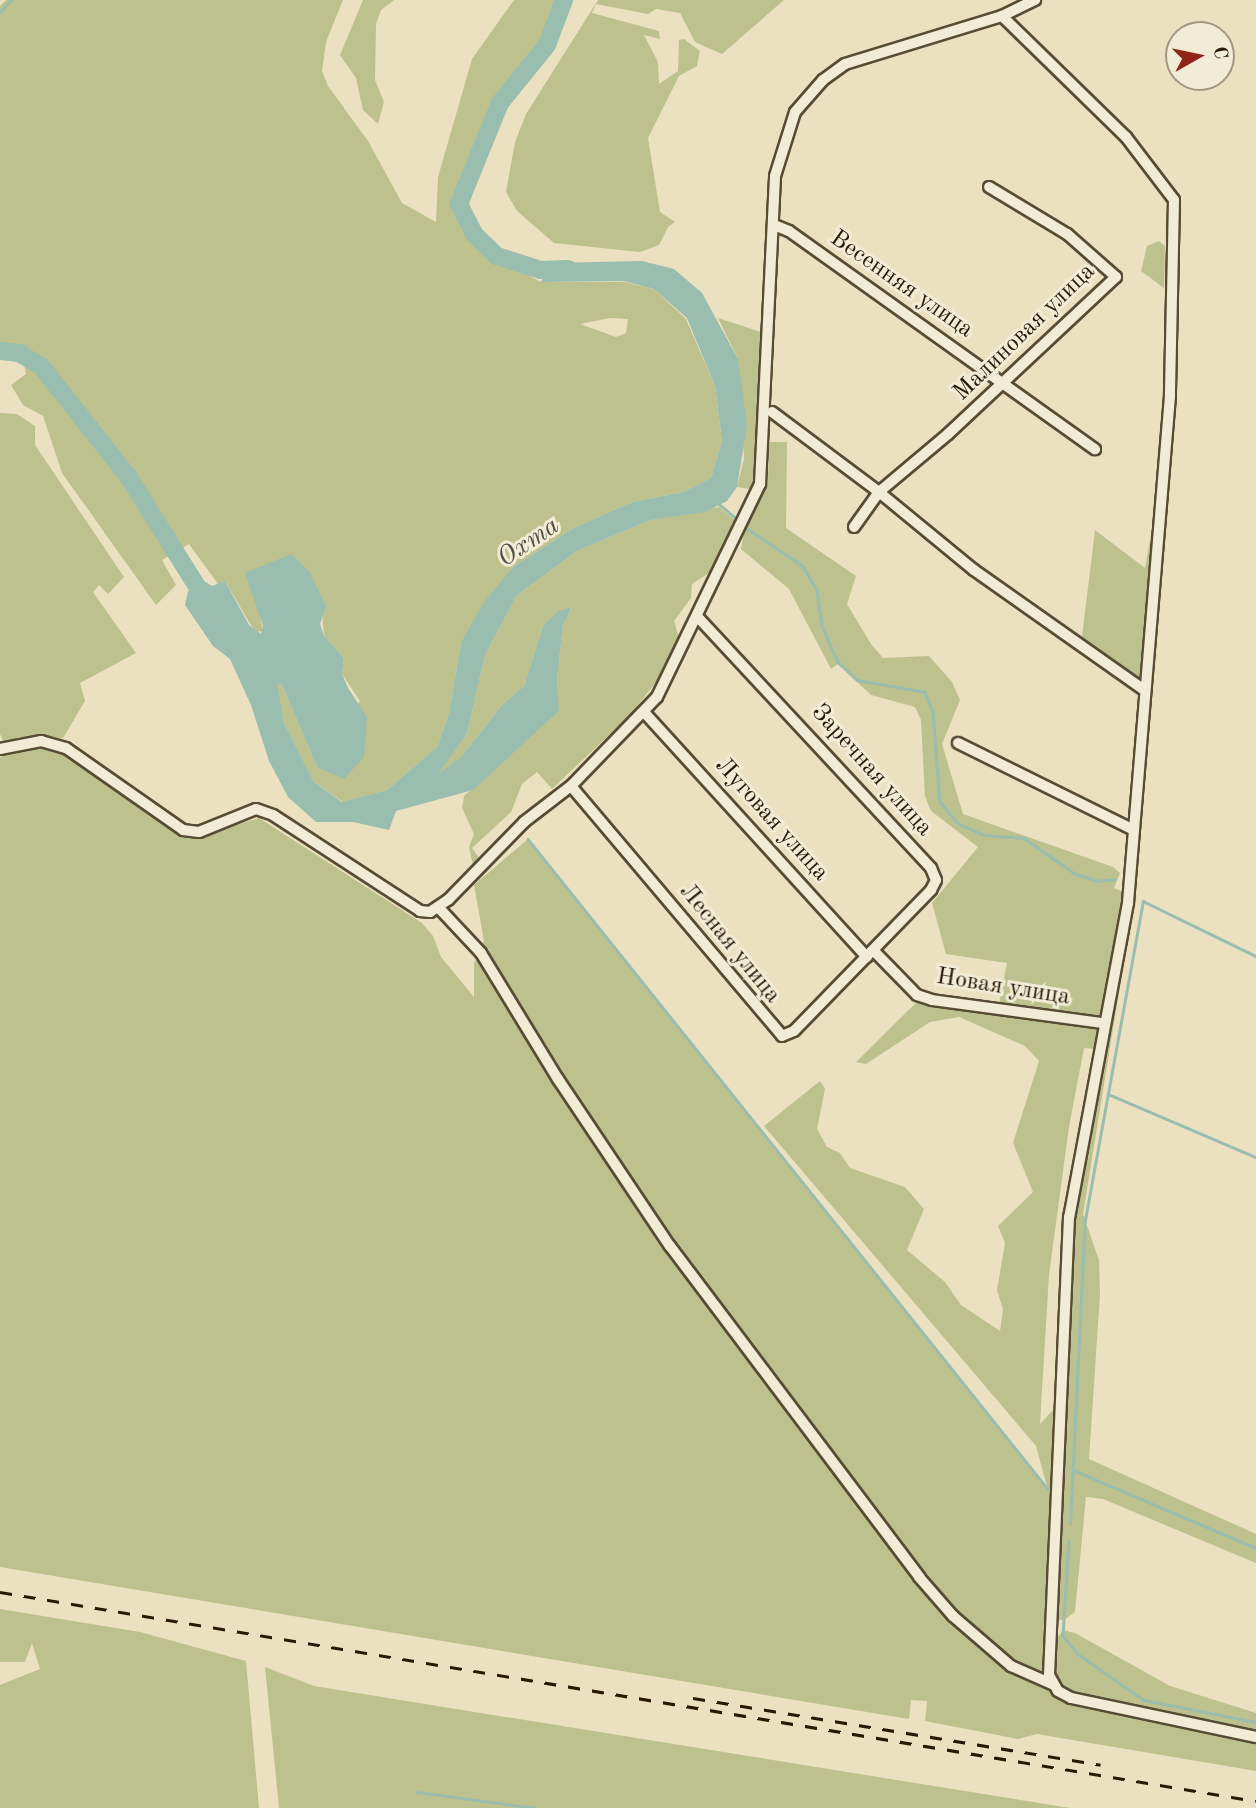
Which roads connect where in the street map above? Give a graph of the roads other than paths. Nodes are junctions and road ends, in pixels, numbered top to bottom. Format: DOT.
graph roads {
  1 [pos="1035,0"];
  2 [pos="1002,16"];
  3 [pos="989,187"];
  4 [pos="774,225"];
  5 [pos="1003,383"];
  6 [pos="772,412"];
  7 [pos="1095,449"];
  8 [pos="879,492"];
  9 [pos="854,527"];
  10 [pos="698,617"];
  11 [pos="1143,689"];
  12 [pos="644,712"];
  13 [pos="958,743"];
  14 [pos="0,749"];
  15 [pos="571,786"];
  16 [pos="1132,829"];
  17 [pos="438,907"];
  18 [pos="870,954"];
  19 [pos="1102,1023"];
  20 [pos="1052,1684"];
  21 [pos="1256,1737"];
  1 -- 2 [label="street"];
  2 -- 4 [label="street"];
  2 -- 11 [label="street"];
  3 -- 5 [label="street, Малиновая улица"];
  4 -- 5 [label="street, Весенняя улица"];
  4 -- 10 [label="street"];
  5 -- 7 [label="street, Весенняя улица"];
  5 -- 8 [label="street, Малиновая улица"];
  6 -- 8 [label="street"];
  8 -- 9 [label="street, Малиновая улица"];
  8 -- 11 [label="street"];
  10 -- 12 [label="street"];
  10 -- 18 [label="street, Заречная улица"];
  11 -- 16 [label="street"];
  12 -- 15 [label="street"];
  12 -- 18 [label="street, Луговая улица"];
  13 -- 16 [label="street"];
  14 -- 17 [label="street"];
  15 -- 17 [label="street"];
  15 -- 18 [label="street, Лесная улица"];
  16 -- 19 [label="street"];
  17 -- 20 [label="street"];
  18 -- 19 [label="street, Новая улица"];
  19 -- 20 [label="street"];
  20 -- 21 [label="street"];
}
